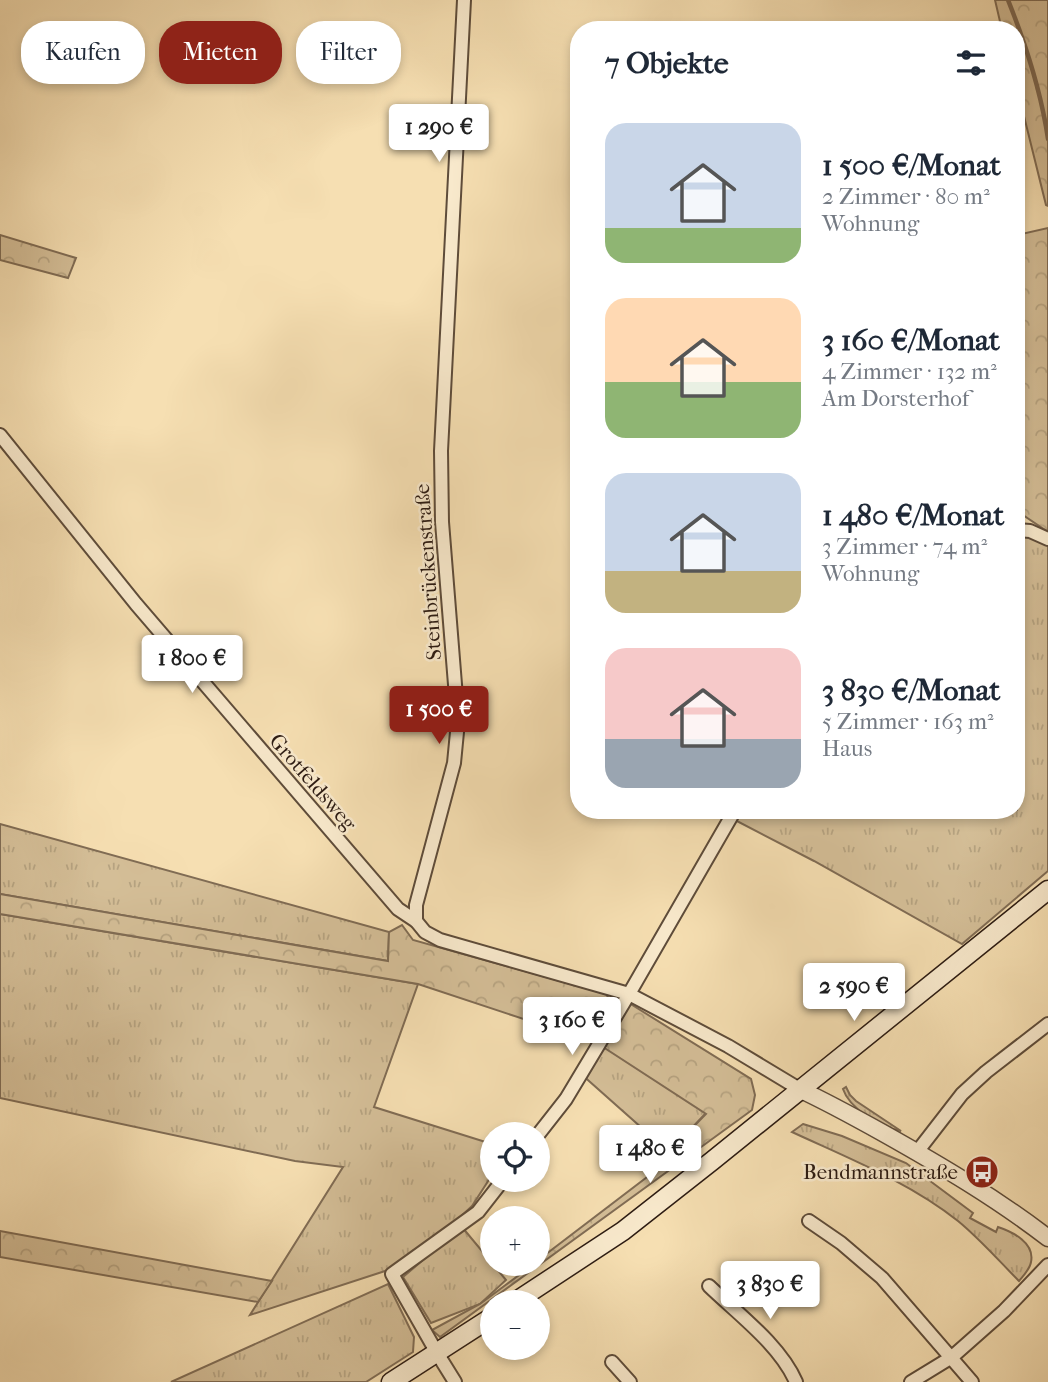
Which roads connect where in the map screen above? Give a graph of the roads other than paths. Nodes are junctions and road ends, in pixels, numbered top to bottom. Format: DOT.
graph roads {
  1 [pos="464,0"];
  2 [pos="0,435"];
  3 [pos="1025,531"];
  4 [pos="1048,539"];
  5 [pos="730,819"];
  6 [pos="1048,890"];
  7 [pos="415,921"];
  8 [pos="629,995"];
  9 [pos="1048,1024"];
  10 [pos="801,1090"];
  11 [pos="548,1122"];
  12 [pos="917,1152"];
  13 [pos="494,1192"];
  14 [pos="809,1221"];
  15 [pos="1048,1238"];
  16 [pos="1048,1265"];
  17 [pos="709,1286"];
  18 [pos="533,1290"];
  19 [pos="480,1325"];
  20 [pos="437,1353"];
  21 [pos="952,1357"];
  22 [pos="612,1362"];
  23 [pos="391,1382"];
  24 [pos="455,1382"];
  25 [pos="630,1382"];
  26 [pos="796,1382"];
  27 [pos="911,1382"];
  28 [pos="972,1382"];
  1 -- 7 [label="street, Steinbrückenstraße"];
  2 -- 7 [label="street, Grotfeldsweg"];
  3 -- 4 [label="street"];
  5 -- 8 [label="street"];
  6 -- 10 [label="main road"];
  7 -- 8 [label="street"];
  8 -- 10 [label="street"];
  8 -- 11 [label="street"];
  9 -- 12 [label="street"];
  10 -- 12 [label="street"];
  10 -- 18 [label="main road"];
  12 -- 15 [label="street"];
  13 -- 20 [label="street"];
  14 -- 21 [label="street"];
  16 -- 21 [label="street"];
  17 -- 26 [label="street"];
  19 -- 20 [label="main road"];
  20 -- 23 [label="main road"];
  20 -- 24 [label="street"];
  21 -- 27 [label="street"];
  21 -- 28 [label="street"];
  22 -- 25 [label="street"];
}
